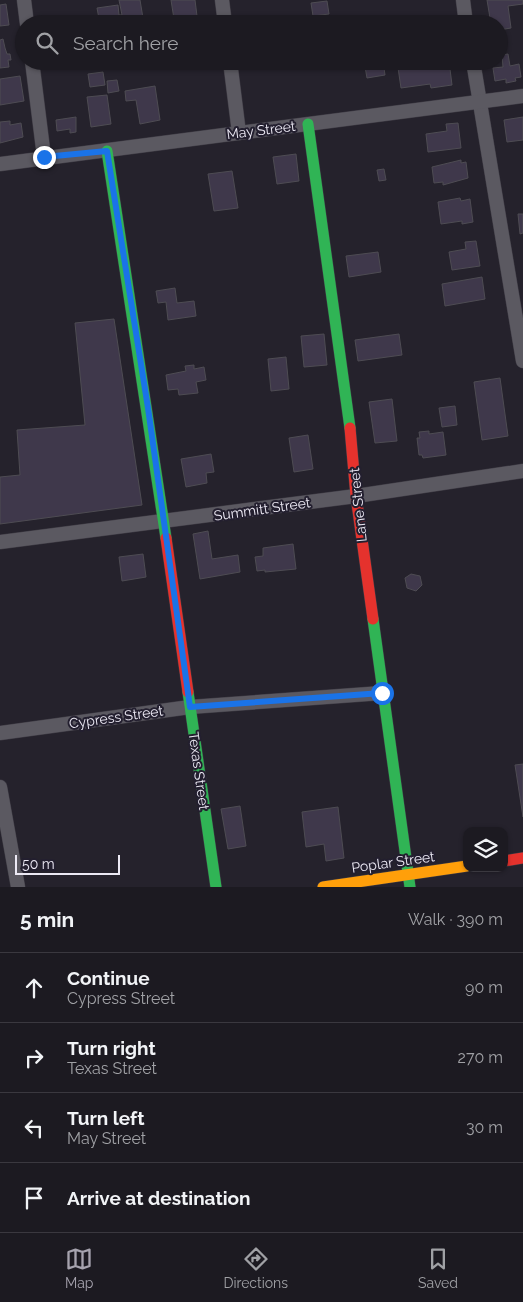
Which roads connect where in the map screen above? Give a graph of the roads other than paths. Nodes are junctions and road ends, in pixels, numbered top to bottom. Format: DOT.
graph roads {
  1 [pos="24,0"];
  2 [pos="222,0"];
  3 [pos="463,0"];
  4 [pos="26,15"];
  5 [pos="224,15"];
  6 [pos="465,15"];
  7 [pos="33,70"];
  8 [pos="231,70"];
  9 [pos="474,70"];
  10 [pos="523,96"];
  11 [pos="479,102"];
  12 [pos="308,124"];
  13 [pos="239,133"];
  14 [pos="107,151"];
  15 [pos="44,157"];
  16 [pos="0,164"];
  17 [pos="523,361"];
  18 [pos="523,471"];
  19 [pos="356,496"];
  20 [pos="164,522"];
  21 [pos="0,542"];
  22 [pos="382,693"];
  23 [pos="190,707"];
  24 [pos="0,733"];
  25 [pos="0,787"];
  26 [pos="523,858"];
  27 [pos="508,860"];
  28 [pos="463,867"];
  29 [pos="408,875"];
  30 [pos="18,887"];
  31 [pos="216,887"];
  32 [pos="323,887"];
  33 [pos="410,887"];
  1 -- 4 [label="street"];
  2 -- 5 [label="street"];
  3 -- 6 [label="street"];
  7 -- 15 [label="street"];
  8 -- 13 [label="street"];
  9 -- 11 [label="street"];
  10 -- 11 [label="street, May Street"];
  11 -- 12 [label="street, May Street"];
  11 -- 17 [label="street"];
  12 -- 13 [label="street, May Street"];
  12 -- 19 [label="street, Lane Street"];
  13 -- 14 [label="street, May Street"];
  14 -- 15 [label="street, May Street"];
  14 -- 20 [label="street, Texas Street"];
  15 -- 16 [label="street, May Street"];
  18 -- 19 [label="street, Summitt Street"];
  19 -- 20 [label="street, Summitt Street"];
  19 -- 22 [label="street, Lane Street"];
  20 -- 21 [label="street, Summitt Street"];
  20 -- 23 [label="street, Texas Street"];
  22 -- 23 [label="street, Cypress Street"];
  22 -- 29 [label="street, Lane Street"];
  23 -- 24 [label="street, Cypress Street"];
  23 -- 31 [label="street, Texas Street"];
  25 -- 30 [label="street"];
  26 -- 27 [label="street"];
  28 -- 29 [label="street, Poplar Street"];
  29 -- 32 [label="street, Poplar Street"];
  29 -- 33 [label="street, Lane Street"];
}
